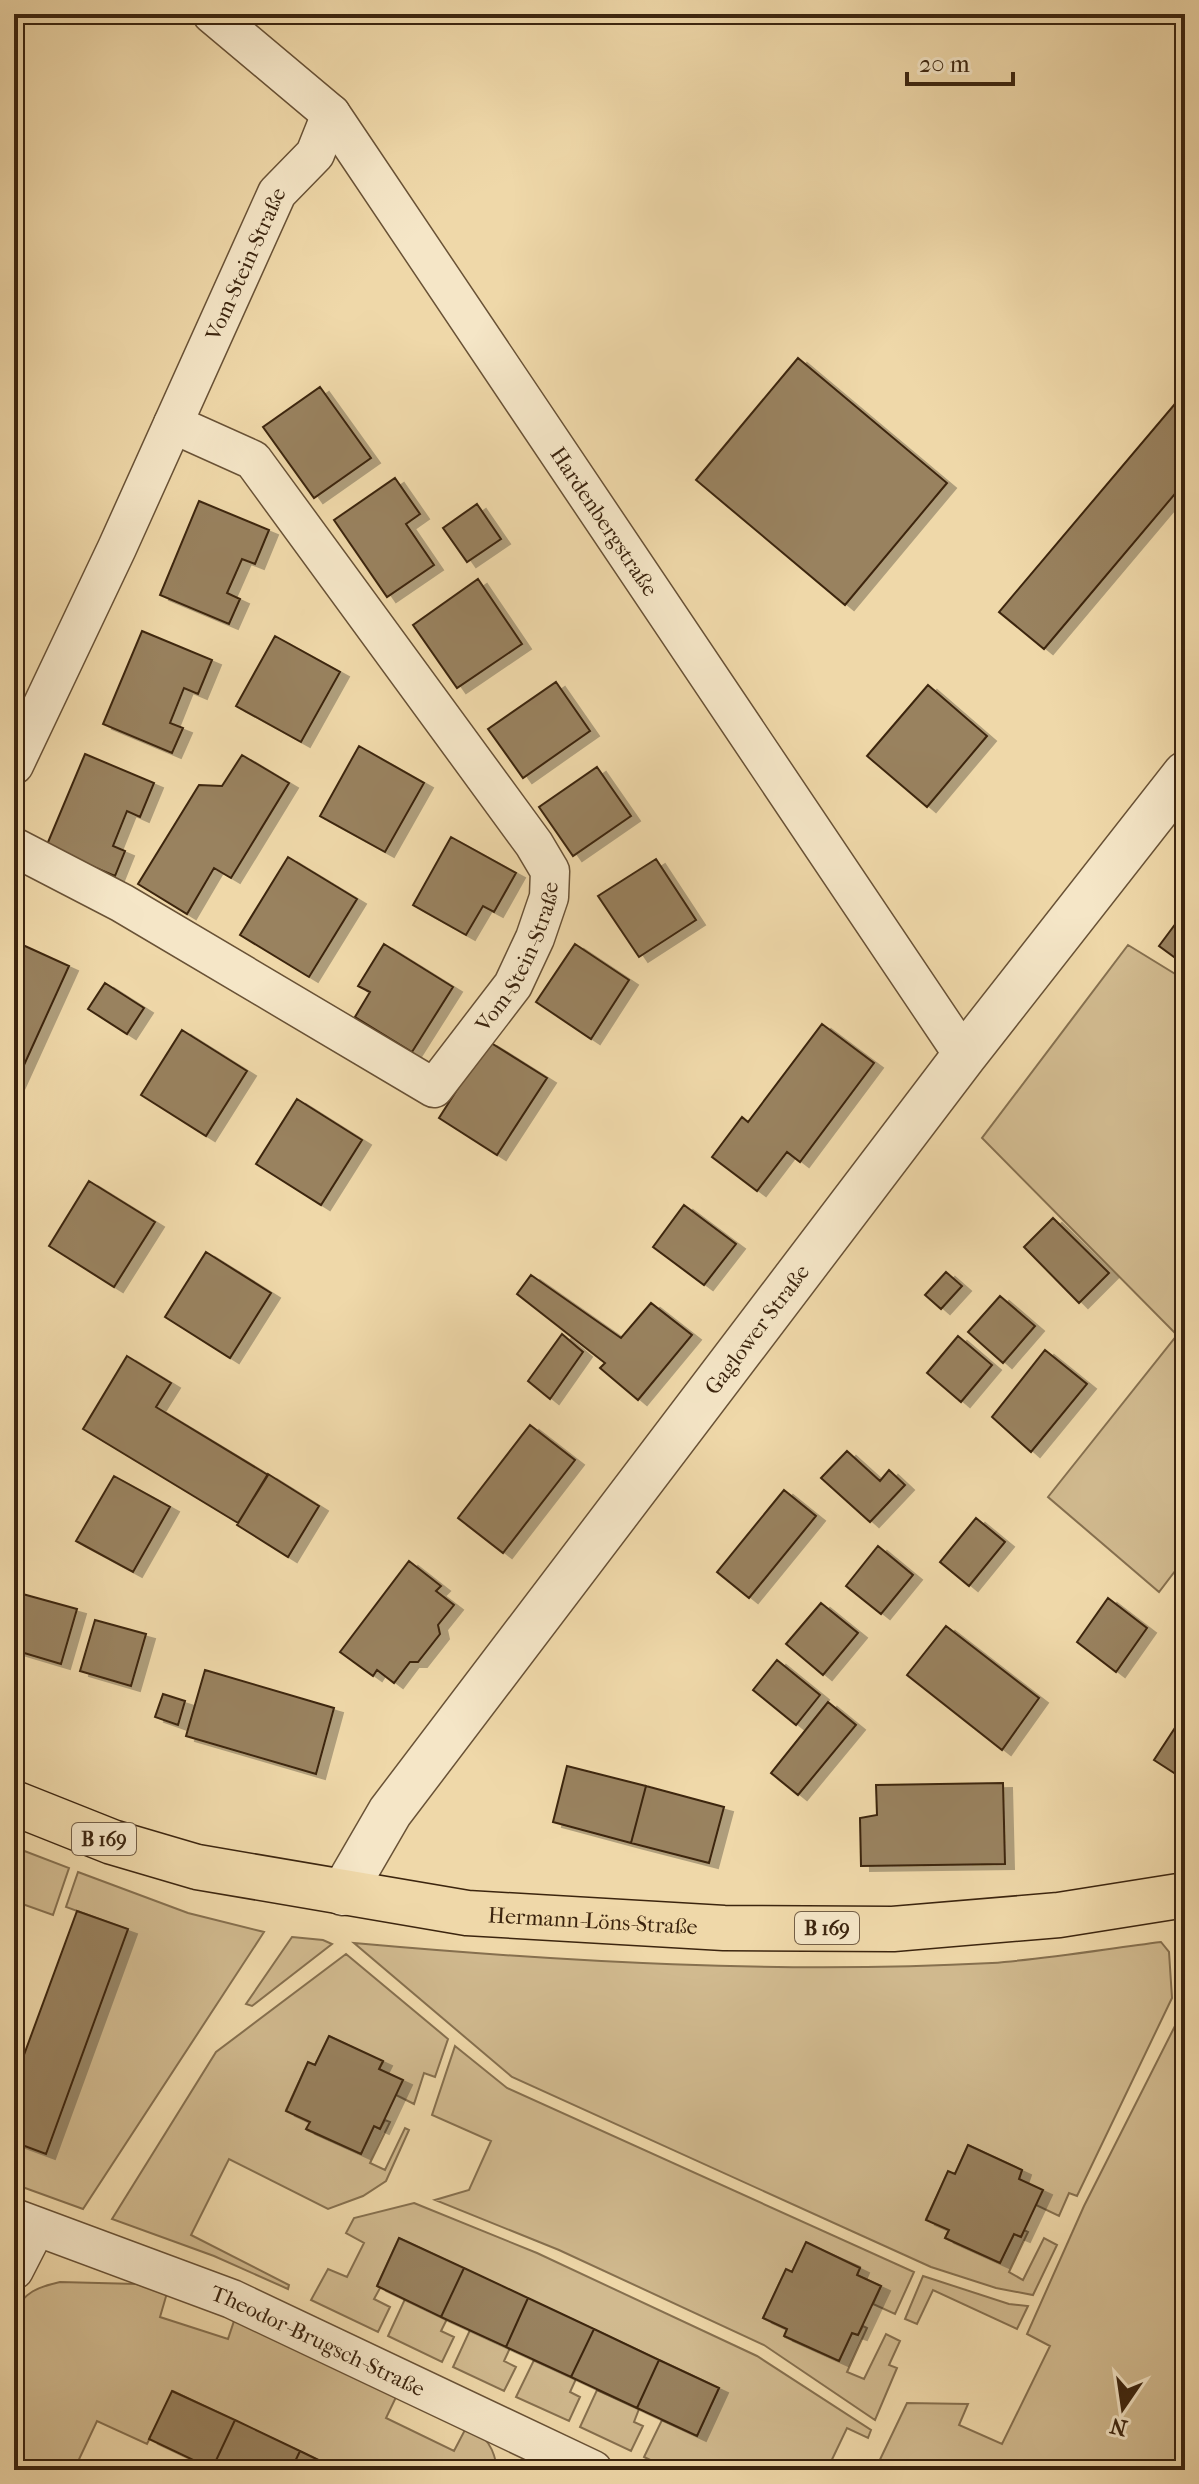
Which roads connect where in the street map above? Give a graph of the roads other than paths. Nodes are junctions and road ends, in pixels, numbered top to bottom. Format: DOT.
graph roads {
  1 [pos="212,14"];
  2 [pos="331,114"];
  3 [pos="173,424"];
  4 [pos="14,765"];
  5 [pos="1185,774"];
  6 [pos="14,847"];
  7 [pos="964,1056"];
  8 [pos="14,1803"];
  9 [pos="343,1893"];
  10 [pos="1185,1895"];
  11 [pos="25,2222"];
  12 [pos="14,2270"];
  13 [pos="529,2456"];
  14 [pos="593,2470"];
  1 -- 2 [label="street, Hardenbergstraße"];
  2 -- 3 [label="street, Vom-Stein-Straße"];
  2 -- 7 [label="street, Hardenbergstraße"];
  3 -- 4 [label="street, Vom-Stein-Straße"];
  3 -- 6 [label="street, Vom-Stein-Straße"];
  5 -- 7 [label="street, Gaglower Straße"];
  7 -- 9 [label="street, Gaglower Straße"];
  8 -- 9 [label="main road, Hermann-Löns-Straße / B 169"];
  9 -- 10 [label="main road, Hermann-Löns-Straße / B 169"];
  11 -- 12 [label="street"];
  11 -- 13 [label="street, Theodor-Brugsch-Straße"];
  13 -- 14 [label="street, Theodor-Brugsch-Straße"];
}
